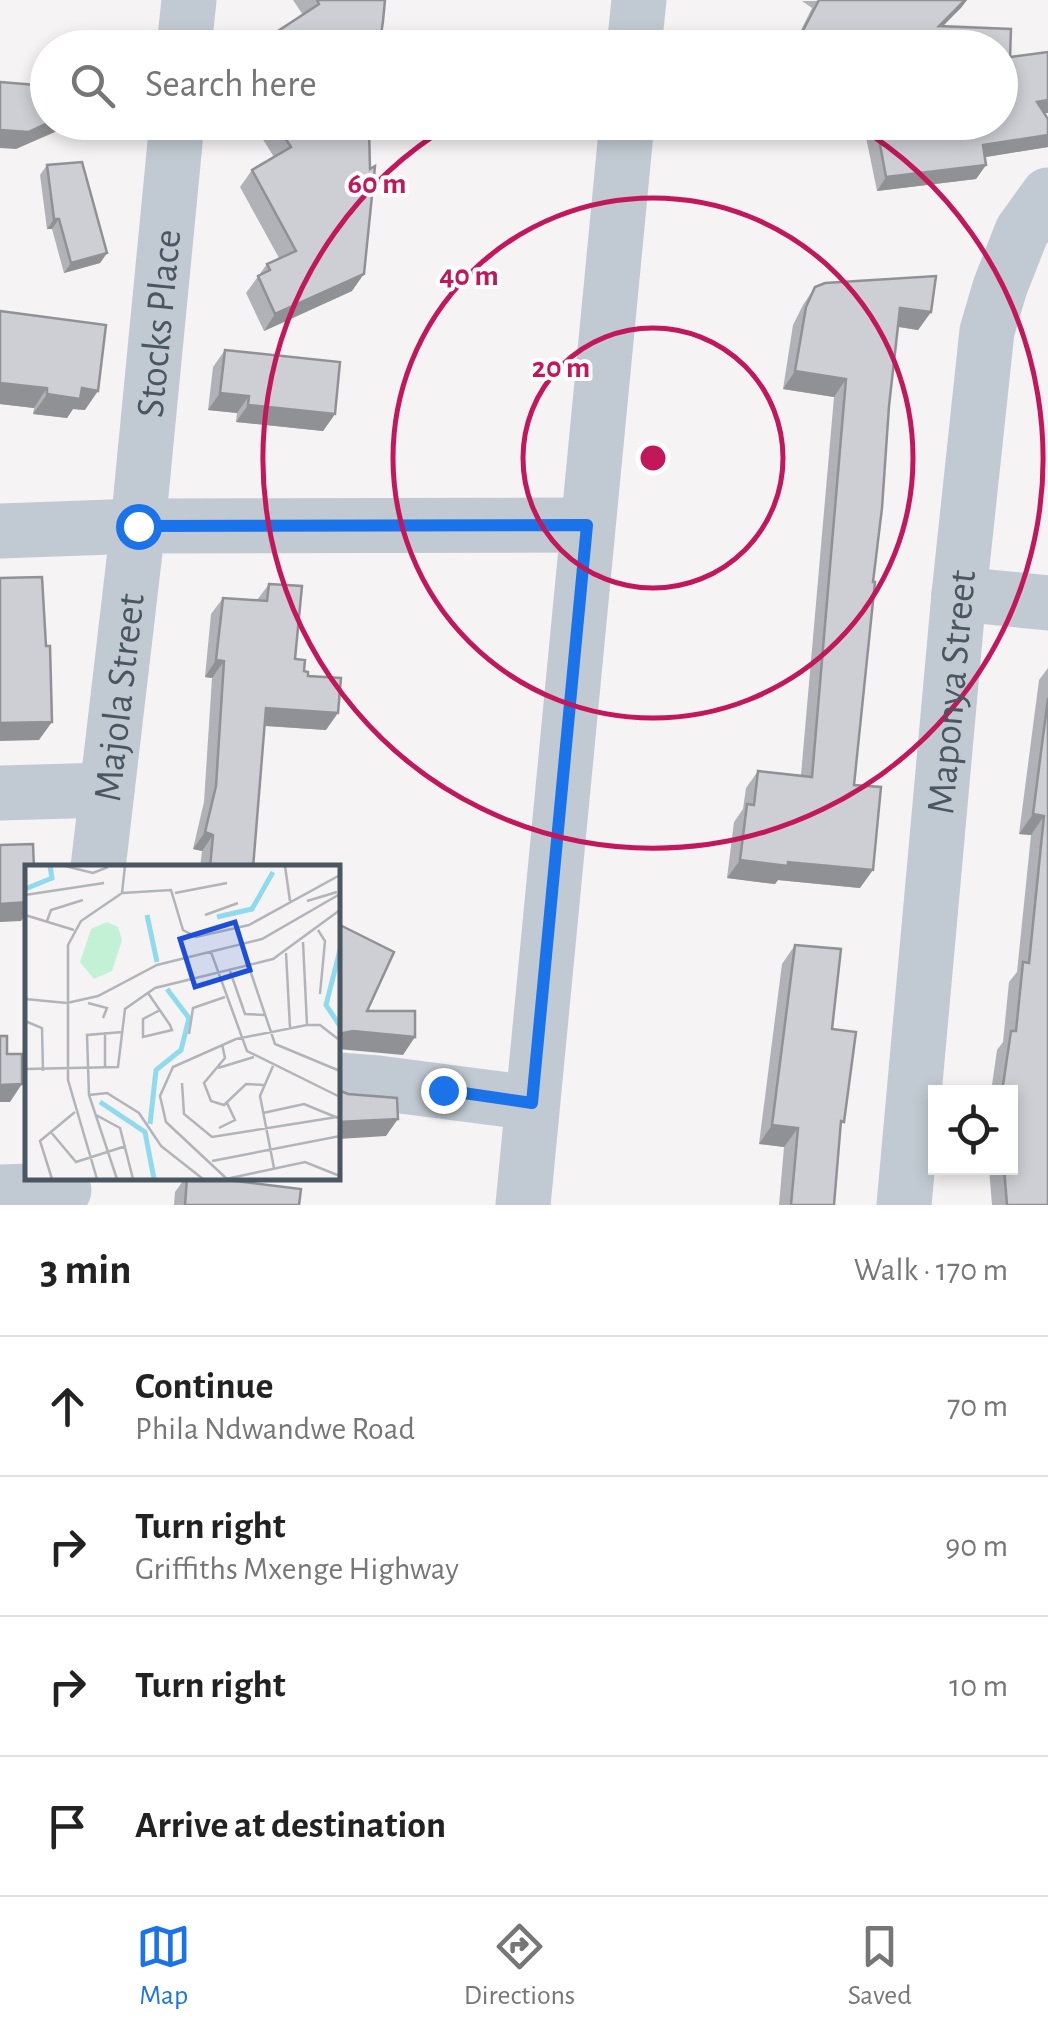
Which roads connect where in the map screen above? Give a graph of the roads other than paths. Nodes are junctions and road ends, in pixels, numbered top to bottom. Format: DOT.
graph roads {
  1 [pos="189,0"];
  2 [pos="639,0"];
  3 [pos="186,30"];
  4 [pos="636,30"];
  5 [pos="175,140"];
  6 [pos="625,140"];
  7 [pos="1048,195"];
  8 [pos="587,525"];
  9 [pos="138,526"];
  10 [pos="0,531"];
  11 [pos="959,594"];
  12 [pos="1048,603"];
  13 [pos="106,790"];
  14 [pos="0,794"];
  15 [pos="98,865"];
  16 [pos="340,1080"];
  17 [pos="532,1103"];
  18 [pos="64,1191"];
  19 [pos="0,1192"];
  20 [pos="524,1205"];
  21 [pos="904,1205"];
  1 -- 3 [label="street"];
  2 -- 4 [label="street"];
  5 -- 9 [label="street, Stocks Place"];
  6 -- 8 [label="street"];
  7 -- 11 [label="street, Maponya Street"];
  8 -- 9 [label="street"];
  8 -- 17 [label="street"];
  9 -- 10 [label="street"];
  9 -- 13 [label="street, Majola Street"];
  11 -- 12 [label="street"];
  11 -- 21 [label="street, Maponya Street"];
  13 -- 14 [label="street"];
  13 -- 15 [label="street, Majola Street"];
  16 -- 17 [label="street"];
  17 -- 20 [label="street"];
  18 -- 19 [label="street"];
}
